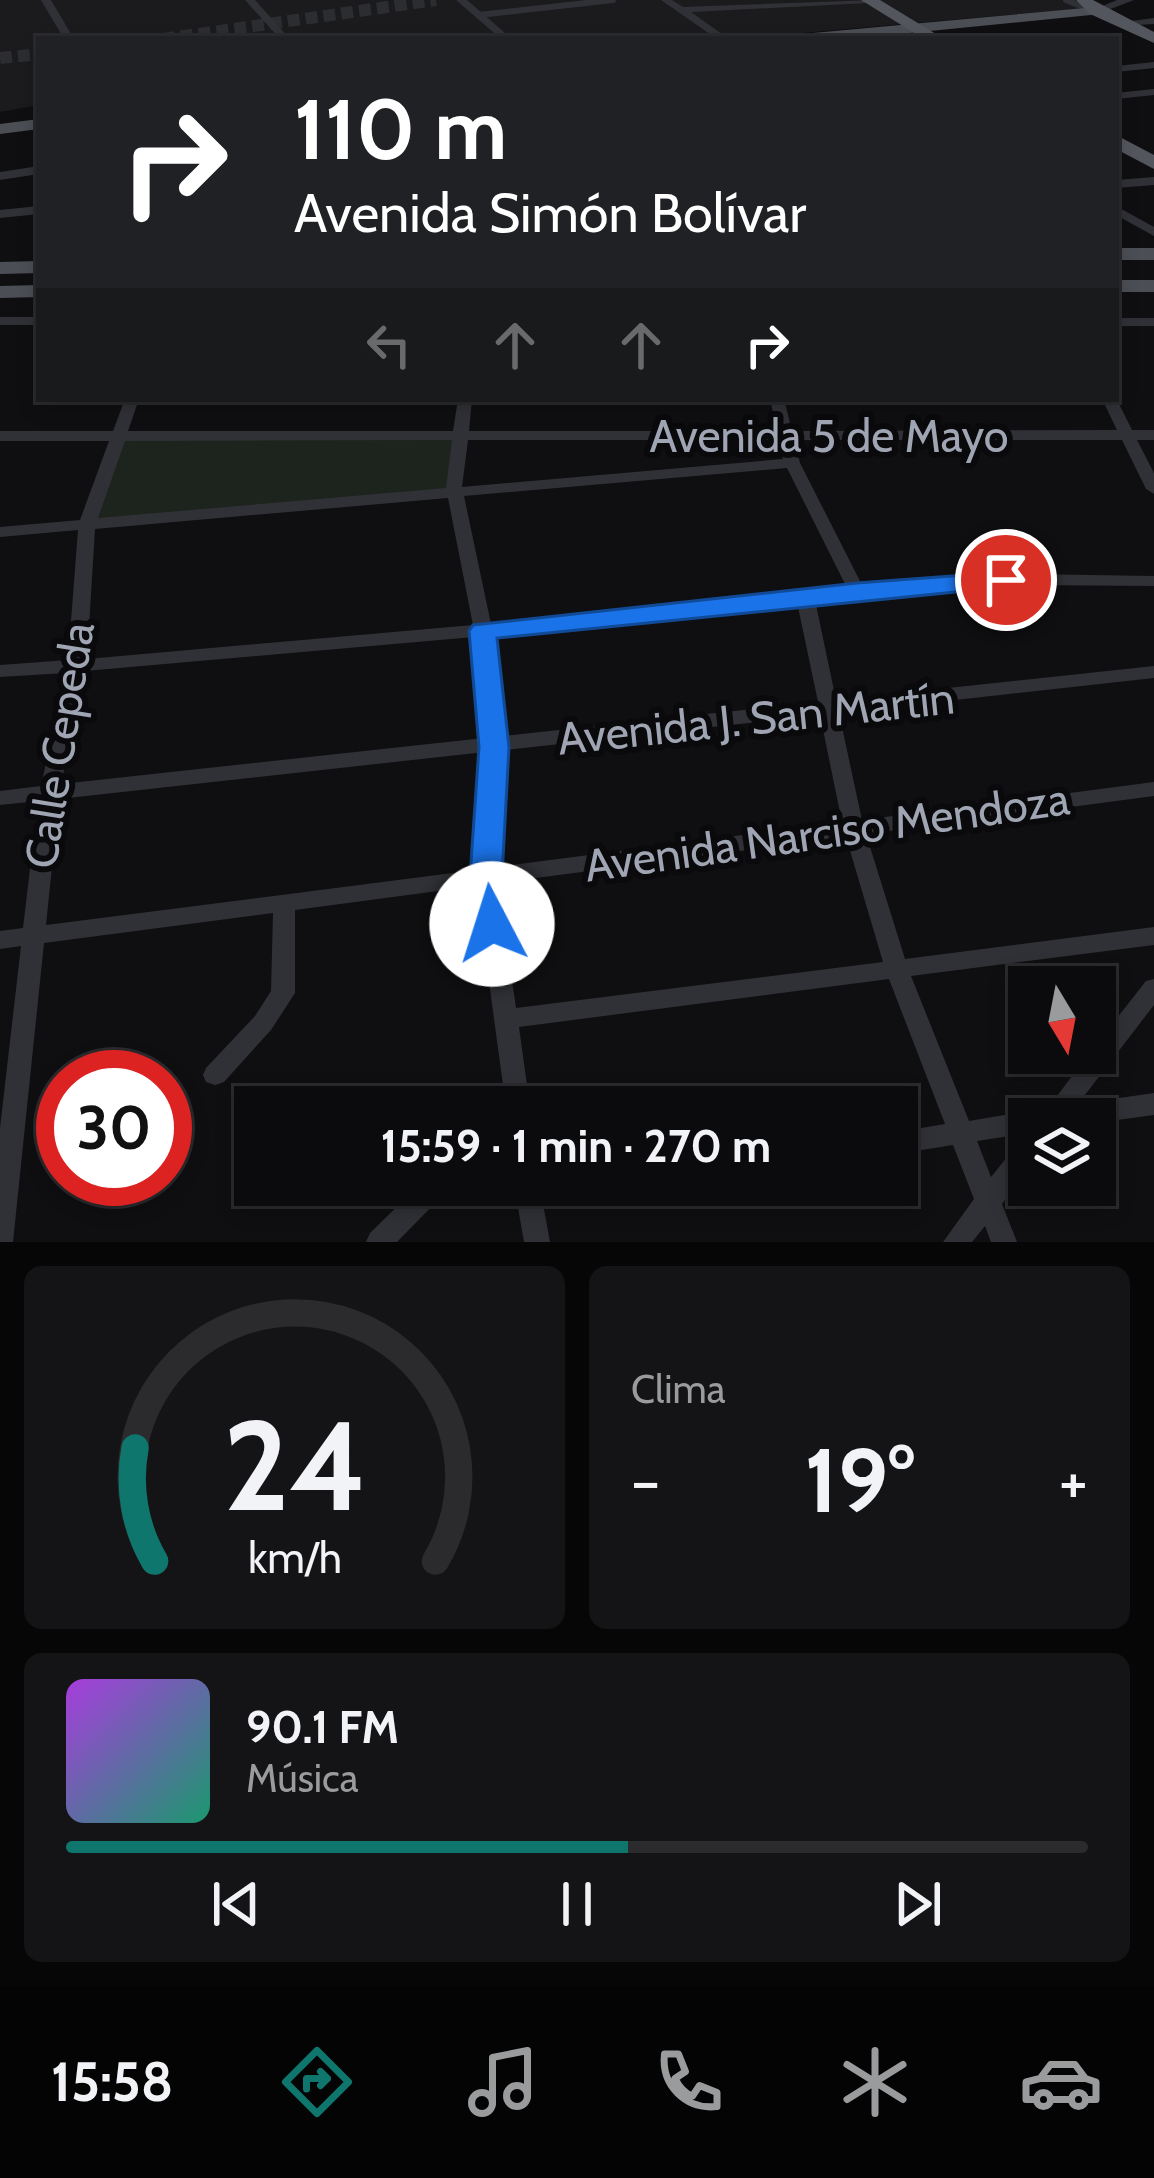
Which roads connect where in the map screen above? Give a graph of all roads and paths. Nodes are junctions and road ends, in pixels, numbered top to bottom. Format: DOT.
graph roads {
  1 [pos="46,0"];
  2 [pos="250,0"];
  3 [pos="461,0"];
  4 [pos="613,0"];
  5 [pos="869,0"];
  6 [pos="1066,0"];
  7 [pos="1128,0"];
  8 [pos="668,1"];
  9 [pos="681,5"];
  10 [pos="1090,6"];
  11 [pos="479,15"];
  12 [pos="1154,21"];
  13 [pos="1123,22"];
  14 [pos="67,36"];
  15 [pos="282,36"];
  16 [pos="504,36"];
  17 [pos="720,36"];
  18 [pos="930,36"];
  19 [pos="1154,38"];
  20 [pos="1154,65"];
  21 [pos="1119,69"];
  22 [pos="1154,92"];
  23 [pos="1119,96"];
  24 [pos="36,110"];
  25 [pos="0,115"];
  26 [pos="36,124"];
  27 [pos="0,129"];
  28 [pos="1119,142"];
  29 [pos="1150,158"];
  30 [pos="36,170"];
  31 [pos="0,176"];
  32 [pos="1154,181"];
  33 [pos="1119,184"];
  34 [pos="36,211"];
  35 [pos="1119,212"];
  36 [pos="0,214"];
  37 [pos="1154,232"];
  38 [pos="1119,254"];
  39 [pos="1154,254"];
  40 [pos="36,267"];
  41 [pos="0,268"];
  42 [pos="1119,286"];
  43 [pos="1154,286"];
  44 [pos="36,291"];
  45 [pos="0,292"];
  46 [pos="0,321"];
  47 [pos="36,321"];
  48 [pos="1119,322"];
  49 [pos="1154,322"];
  50 [pos="131,402"];
  51 [pos="464,402"];
  52 [pos="778,402"];
  53 [pos="1111,402"];
  54 [pos="117,435"];
  55 [pos="459,435"];
  56 [pos="1154,435"];
  57 [pos="0,436"];
  58 [pos="1128,436"];
  59 [pos="784,437"];
  60 [pos="792,463"];
  61 [pos="454,489"];
  62 [pos="1154,489"];
  63 [pos="87,525"];
  64 [pos="0,532"];
  65 [pos="1154,581"];
  66 [pos="857,591"];
  67 [pos="805,596"];
  68 [pos="483,631"];
  69 [pos="77,666"];
  70 [pos="0,671"];
  71 [pos="1154,672"];
  72 [pos="827,710"];
  73 [pos="494,747"];
  74 [pos="1154,789"];
  75 [pos="49,794"];
  76 [pos="0,798"];
  77 [pos="854,830"];
  78 [pos="486,877"];
  79 [pos="284,904"];
  80 [pos="31,936"];
  81 [pos="1154,936"];
  82 [pos="0,940"];
  83 [pos="896,968"];
  84 [pos="1154,988"];
  85 [pos="505,1019"];
  86 [pos="214,1075"];
  87 [pos="513,1086"];
  88 [pos="1067,1098"];
  89 [pos="1154,1104"];
  90 [pos="1116,1109"];
  91 [pos="1008,1126"];
  92 [pos="959,1134"];
  93 [pos="5,1138"];
  94 [pos="918,1139"];
  95 [pos="1008,1176"];
  96 [pos="988,1202"];
  97 [pos="415,1206"];
  98 [pos="531,1206"];
  99 [pos="0,1242"];
  100 [pos="380,1242"];
  101 [pos="537,1242"];
  102 [pos="956,1242"];
  103 [pos="1004,1242"];
  1 -- 14 [label="street"];
  2 -- 15 [label="street"];
  3 -- 11 [label="street"];
  4 -- 11 [label="lane"];
  5 -- 9 [label="street"];
  5 -- 18 [label="highway"];
  6 -- 10 [label="lane"];
  7 -- 10 [label="street"];
  8 -- 9 [label="street"];
  9 -- 17 [label="street"];
  10 -- 13 [label="highway"];
  10 -- 18 [label="main road"];
  11 -- 16 [label="street"];
  12 -- 13 [label="street"];
  13 -- 18 [label="main road"];
  13 -- 19 [label="highway"];
  20 -- 21 [label="street"];
  22 -- 23 [label="street"];
  24 -- 25 [label="main road"];
  26 -- 27 [label="main road"];
  28 -- 29 [label="highway"];
  30 -- 31 [label="street"];
  32 -- 33 [label="street"];
  34 -- 36 [label="street"];
  35 -- 37 [label="street"];
  38 -- 39 [label="main road"];
  40 -- 41 [label="main road"];
  42 -- 43 [label="main road"];
  44 -- 45 [label="main road"];
  46 -- 47 [label="street"];
  48 -- 49 [label="street"];
  50 -- 54 [label="street, Calle Cepeda"];
  51 -- 55 [label="street"];
  52 -- 59 [label="street"];
  53 -- 58 [label="street"];
  54 -- 55 [label="street, Avenida 5 de Mayo"];
  54 -- 57 [label="street, Avenida 5 de Mayo"];
  54 -- 63 [label="street, Calle Cepeda"];
  55 -- 59 [label="street, Avenida 5 de Mayo"];
  55 -- 61 [label="street"];
  56 -- 58 [label="street, Avenida 5 de Mayo"];
  58 -- 59 [label="street, Avenida 5 de Mayo"];
  58 -- 62 [label="street"];
  59 -- 60 [label="street"];
  60 -- 61 [label="street"];
  60 -- 66 [label="street"];
  61 -- 63 [label="street"];
  61 -- 68 [label="street"];
  63 -- 64 [label="street"];
  63 -- 69 [label="street, Calle Cepeda"];
  65 -- 66 [label="street"];
  66 -- 67 [label="street"];
  67 -- 68 [label="street"];
  67 -- 72 [label="street"];
  68 -- 69 [label="street"];
  68 -- 73 [label="street"];
  69 -- 70 [label="street"];
  69 -- 75 [label="street, Calle Cepeda"];
  71 -- 72 [label="street, Avenida J. San Martín"];
  72 -- 73 [label="street, Avenida J. San Martín"];
  72 -- 77 [label="street"];
  73 -- 75 [label="street, Avenida J. San Martín"];
  73 -- 78 [label="street"];
  74 -- 77 [label="street, Avenida Narciso Mendoza"];
  75 -- 76 [label="street, Avenida J. San Martín"];
  75 -- 80 [label="street, Calle Cepeda"];
  77 -- 78 [label="street, Avenida Narciso Mendoza"];
  77 -- 83 [label="street"];
  78 -- 79 [label="street, Avenida Narciso Mendoza"];
  78 -- 85 [label="street"];
  79 -- 80 [label="street, Avenida Narciso Mendoza"];
  79 -- 86 [label="street"];
  80 -- 82 [label="street, Avenida Narciso Mendoza"];
  80 -- 93 [label="street, Calle Cepeda"];
  81 -- 83 [label="street"];
  83 -- 85 [label="street"];
  83 -- 92 [label="street"];
  84 -- 88 [label="street"];
  85 -- 87 [label="street"];
  89 -- 90 [label="street"];
  91 -- 92 [label="street"];
  92 -- 94 [label="street"];
  92 -- 96 [label="street"];
  93 -- 99 [label="street, Calle Cepeda"];
  95 -- 96 [label="street"];
  96 -- 102 [label="street"];
  96 -- 103 [label="street"];
  97 -- 100 [label="street"];
  98 -- 101 [label="street"];
}
